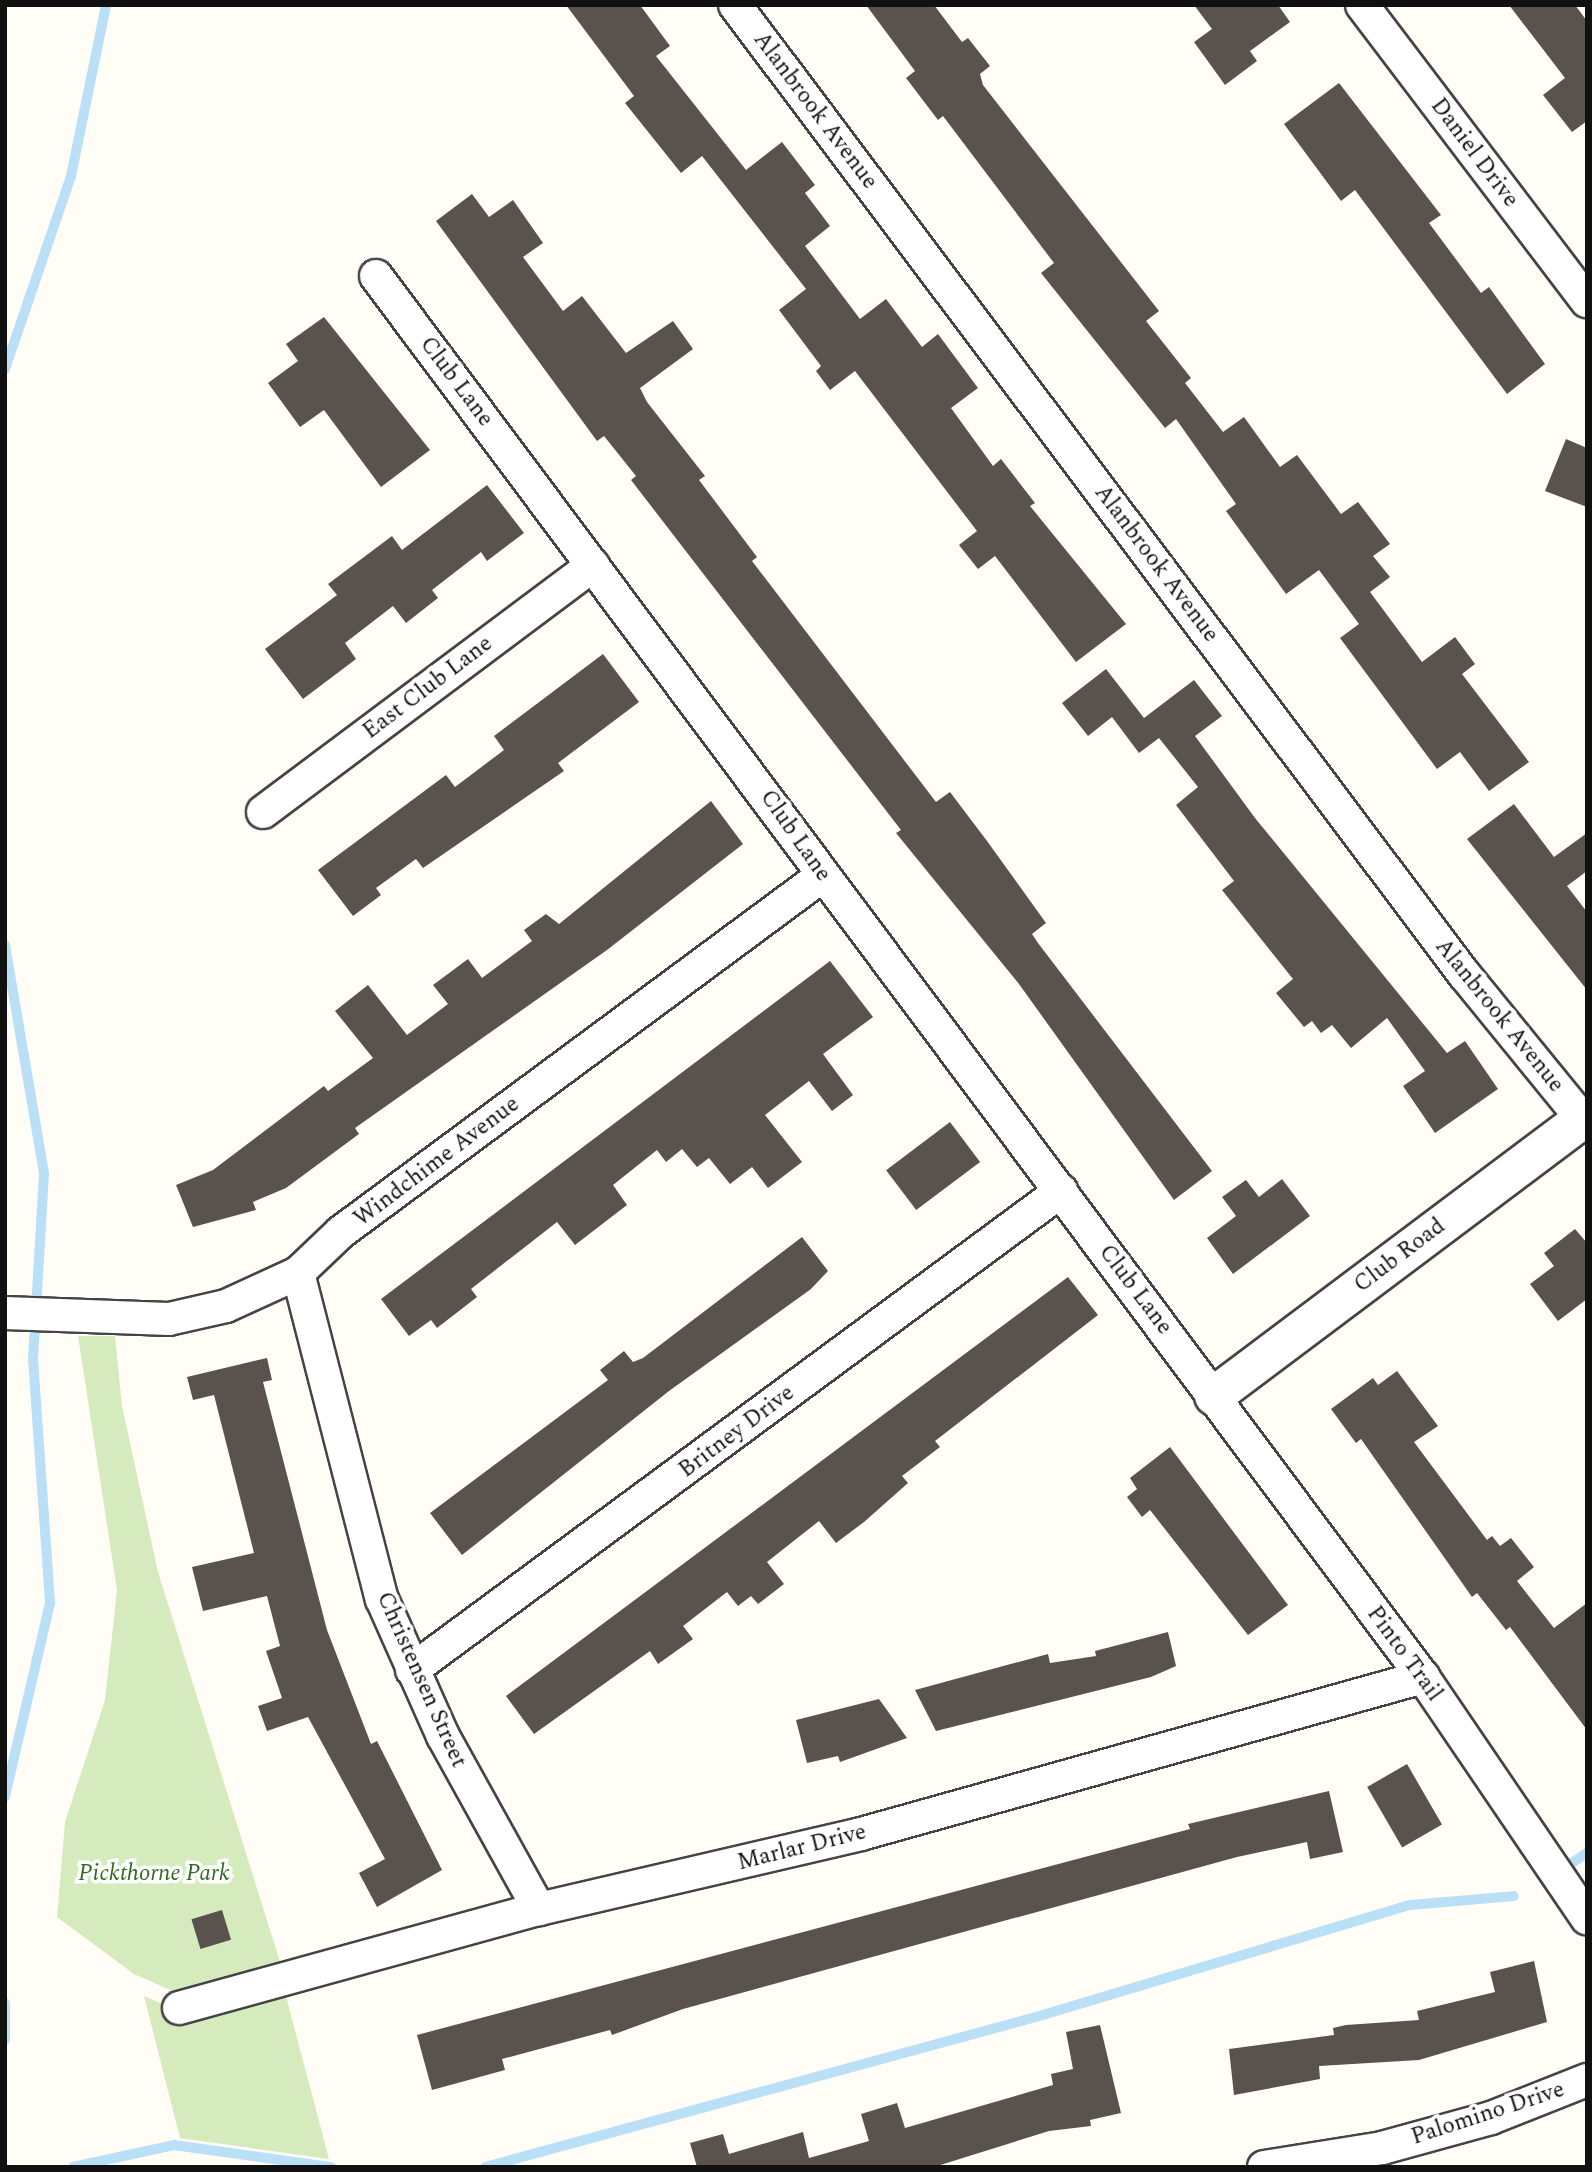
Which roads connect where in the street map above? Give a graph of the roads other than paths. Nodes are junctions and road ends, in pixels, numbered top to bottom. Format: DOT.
graph roads {
  1 [pos="735,5"];
  2 [pos="1362,5"];
  3 [pos="376,276"];
  4 [pos="1587,301"];
  5 [pos="593,565"];
  6 [pos="262,812"];
  7 [pos="822,876"];
  8 [pos="1585,1120"];
  9 [pos="1061,1191"];
  10 [pos="298,1272"];
  11 [pos="8,1314"];
  12 [pos="1214,1396"];
  13 [pos="412,1670"];
  14 [pos="1423,1677"];
  15 [pos="539,1909"];
  16 [pos="1587,1917"];
  17 [pos="179,2008"];
  18 [pos="1587,2080"];
  19 [pos="1264,2167"];
  1 -- 8 [label="street, Alanbrook Avenue"];
  2 -- 4 [label="street, Daniel Drive"];
  3 -- 5 [label="street, Club Lane"];
  5 -- 6 [label="street, East Club Lane"];
  5 -- 7 [label="street, Club Lane"];
  7 -- 9 [label="street, Club Lane"];
  7 -- 10 [label="street, Windchime Avenue"];
  8 -- 12 [label="street, Club Road"];
  9 -- 12 [label="street, Club Lane"];
  9 -- 13 [label="street, Britney Drive"];
  10 -- 11 [label="street, Windchime Avenue"];
  10 -- 13 [label="street, Christensen Street"];
  12 -- 14 [label="street, Pinto Trail"];
  13 -- 15 [label="street, Christensen Street"];
  14 -- 15 [label="street, Marlar Drive"];
  14 -- 16 [label="street, Pinto Trail"];
  15 -- 17 [label="street, Marlar Drive"];
  18 -- 19 [label="street, Palomino Drive"];
}
